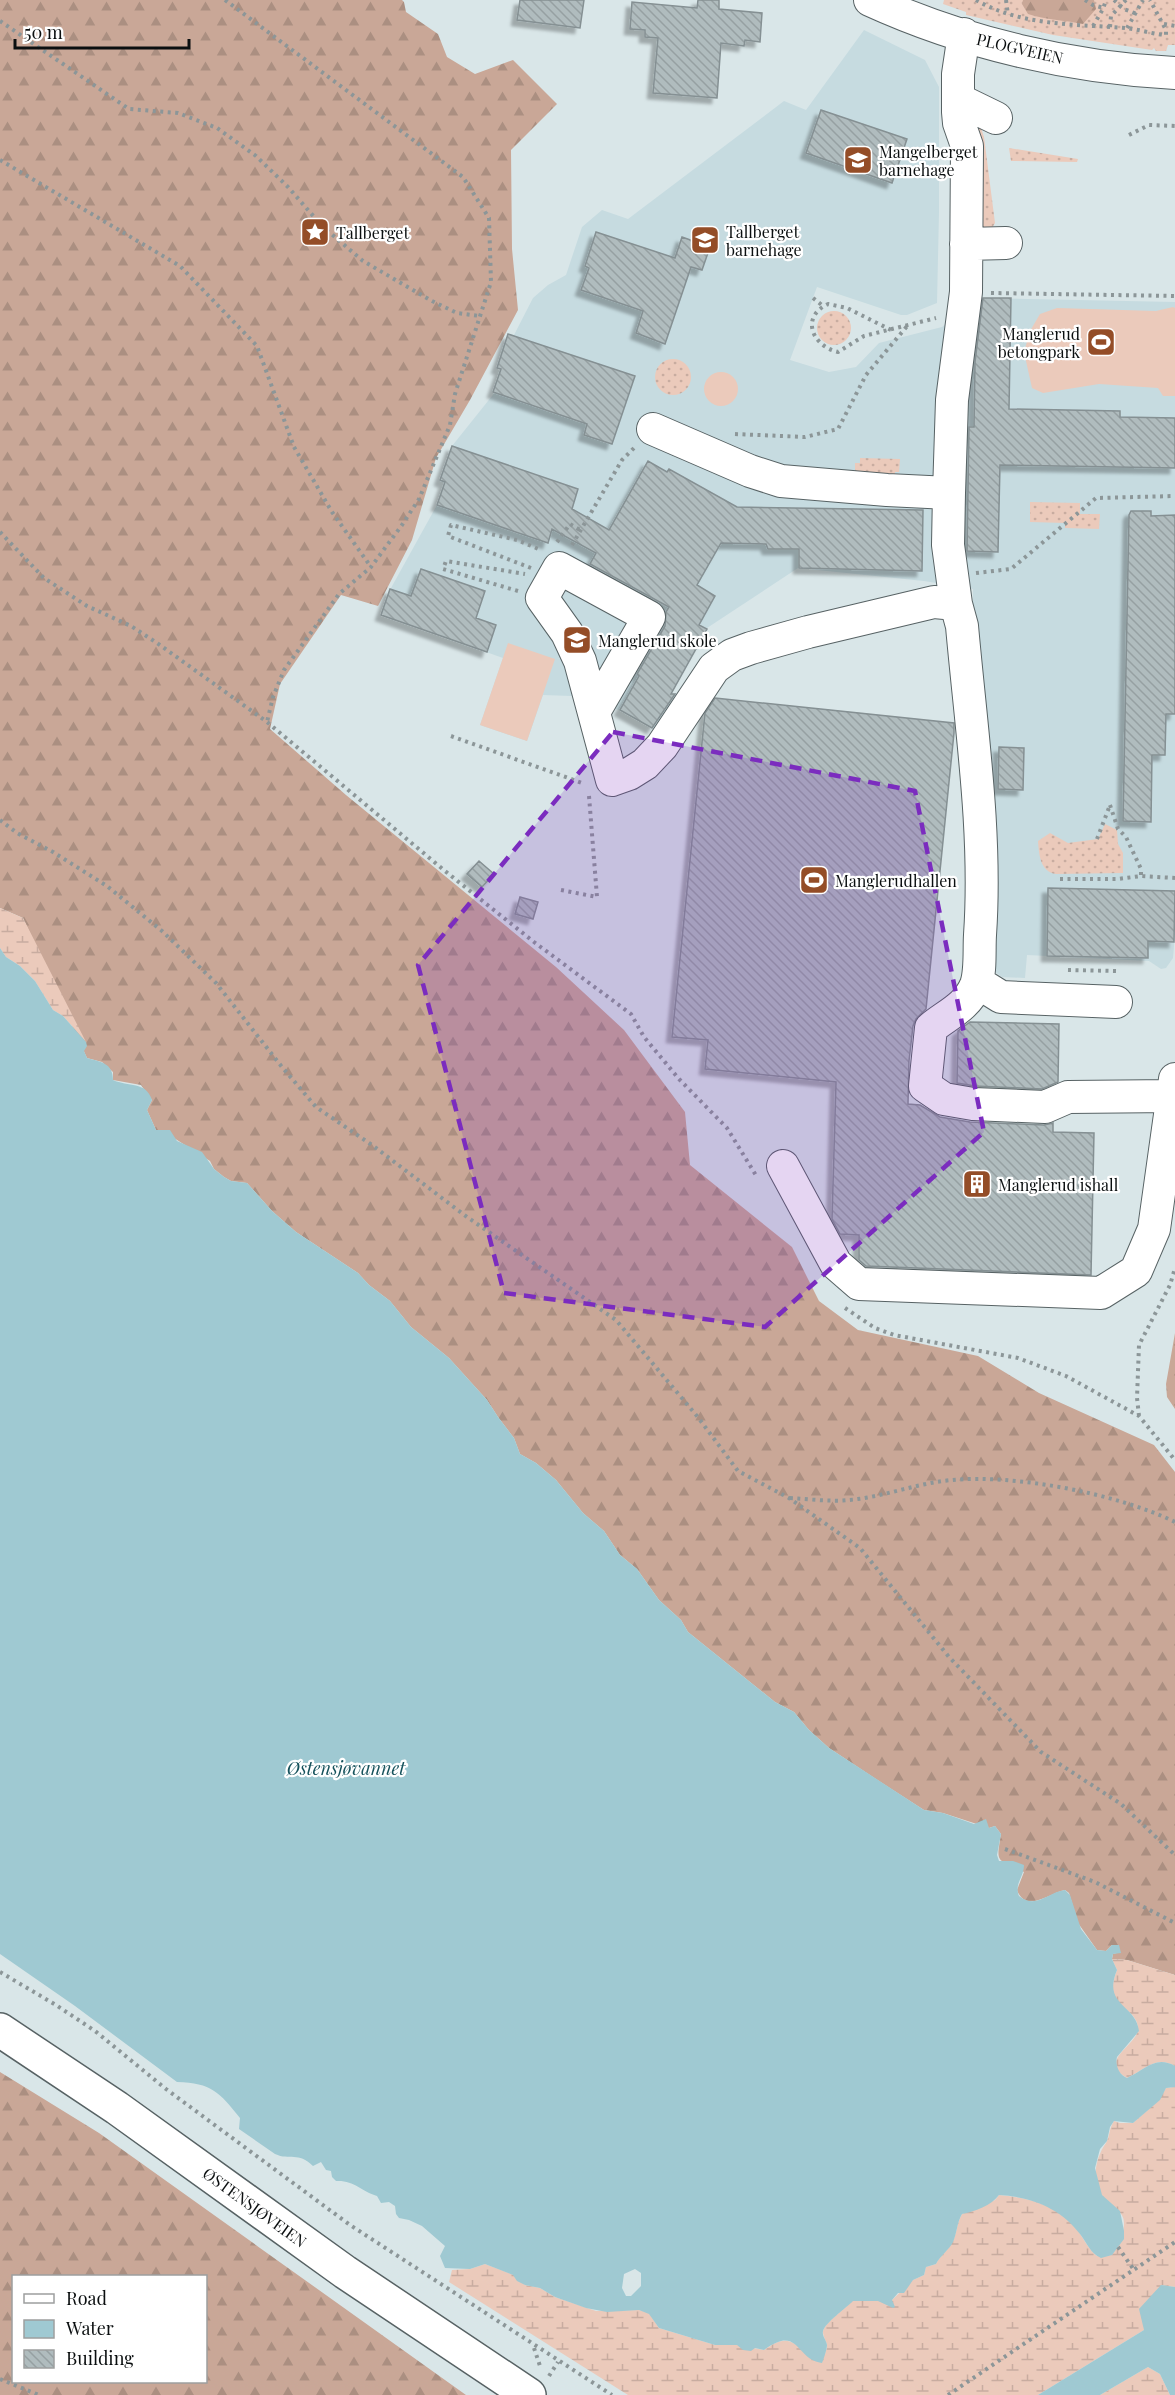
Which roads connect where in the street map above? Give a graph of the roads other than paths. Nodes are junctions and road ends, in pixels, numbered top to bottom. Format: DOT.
graph roads {
  1 [pos="870,0"];
  2 [pos="964,34"];
  3 [pos="1175,73"];
  4 [pos="959,100"];
  5 [pos="996,118"];
  6 [pos="1006,243"];
  7 [pos="966,244"];
  8 [pos="653,429"];
  9 [pos="949,493"];
  10 [pos="954,589"];
  11 [pos="594,712"];
  12 [pos="977,982"];
  13 [pos="1116,1002"];
  14 [pos="1174,1088"];
  15 [pos="783,1166"];
  16 [pos="0,2031"];
  17 [pos="514,2391"];
  1 -- 2 [label="street, PLOGVEIEN"];
  2 -- 3 [label="street, PLOGVEIEN"];
  2 -- 4 [label="street"];
  4 -- 5 [label="street"];
  4 -- 7 [label="street"];
  6 -- 7 [label="street"];
  7 -- 9 [label="street"];
  8 -- 9 [label="street"];
  9 -- 10 [label="street"];
  10 -- 11 [label="street"];
  10 -- 12 [label="street"];
  11 -- 11 [label="street"];
  12 -- 13 [label="street"];
  12 -- 14 [label="street"];
  14 -- 15 [label="street"];
  16 -- 17 [label="main road, ØSTENSJØVEIEN"];
}
